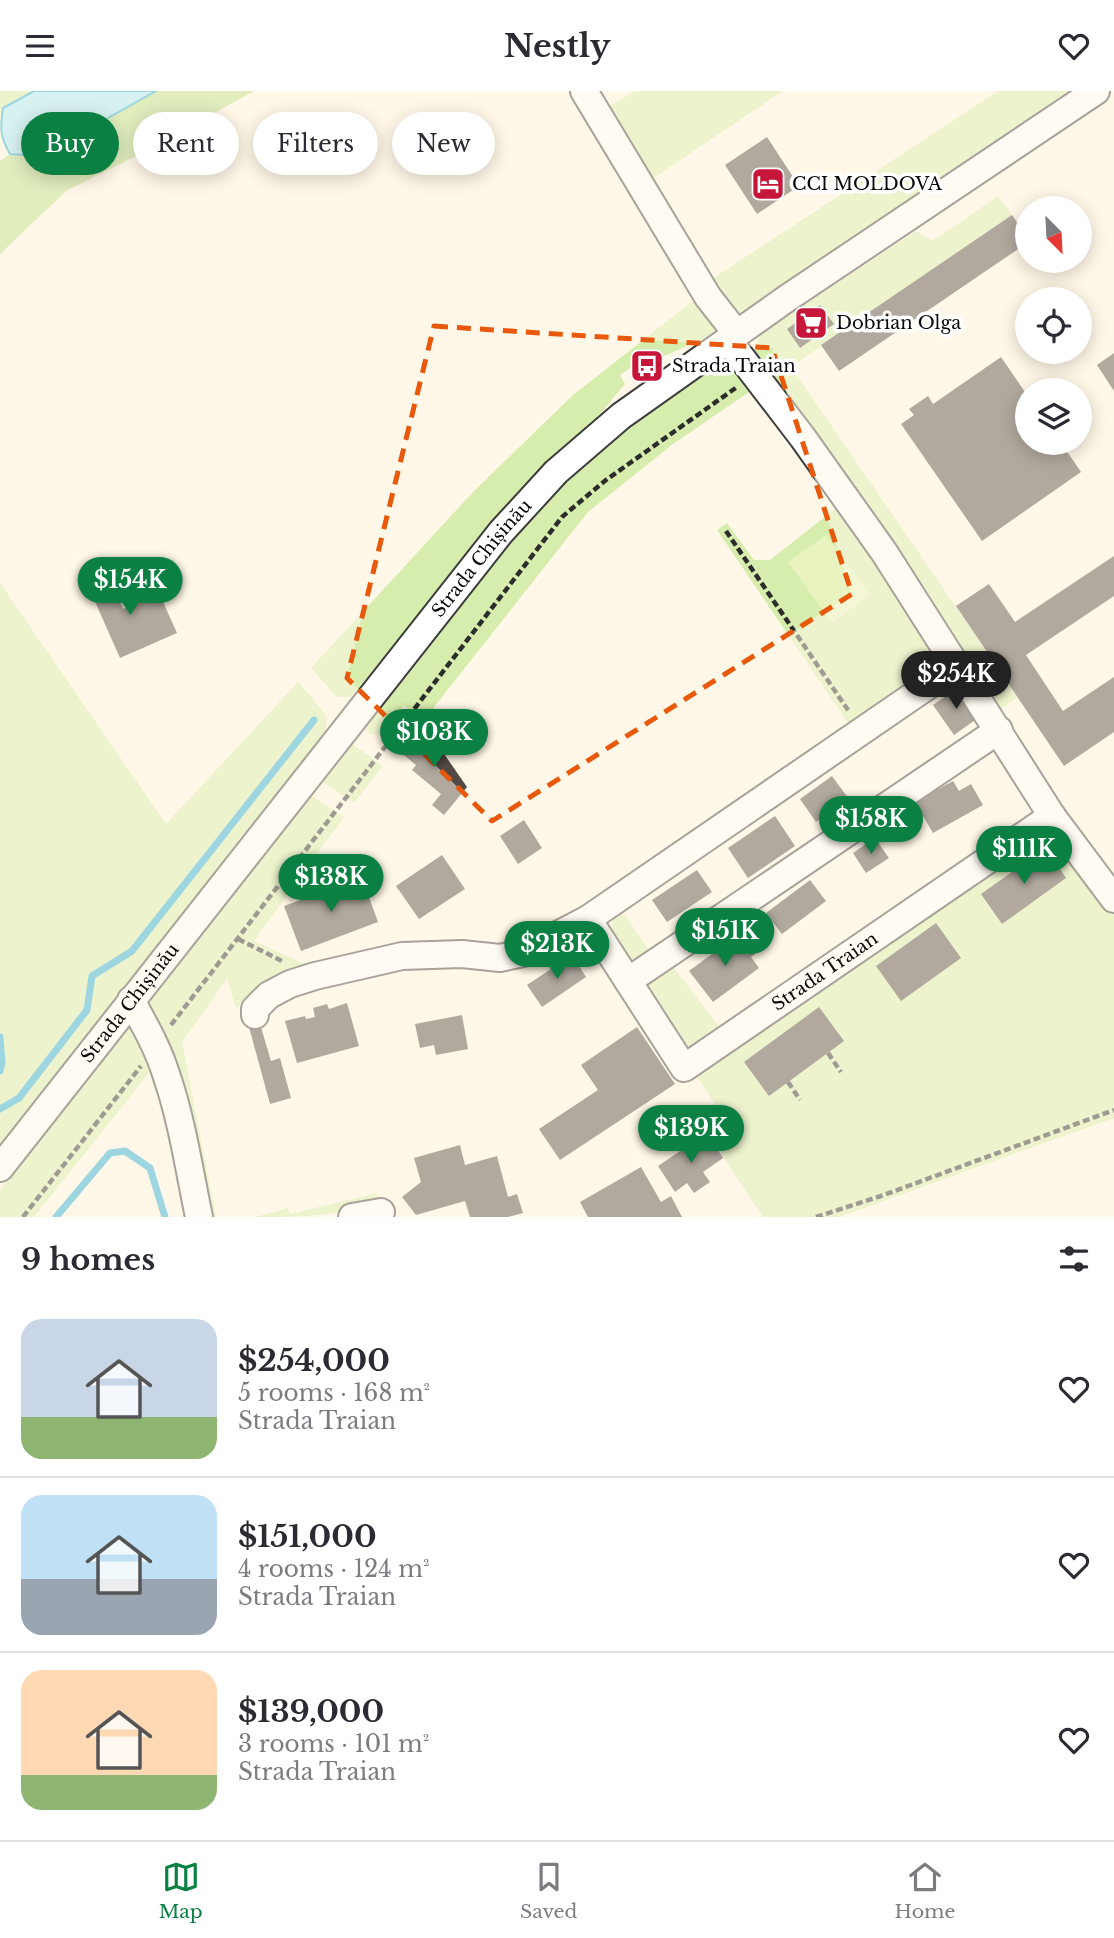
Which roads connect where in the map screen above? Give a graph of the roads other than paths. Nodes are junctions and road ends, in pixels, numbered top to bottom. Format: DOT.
graph roads {
  1 [pos="1096,91"];
  2 [pos="594,95"];
  3 [pos="732,337"];
  4 [pos="958,665"];
  5 [pos="999,730"];
  6 [pos="1052,816"];
  7 [pos="1114,899"];
  8 [pos="588,919"];
  9 [pos="628,981"];
  10 [pos="131,1000"];
  11 [pos="256,1015"];
  12 [pos="0,1168"];
  13 [pos="381,1212"];
  14 [pos="199,1217"];
  15 [pos="352,1217"];
  1 -- 3 [label="street, Strada Chișinău"];
  2 -- 3 [label="street"];
  3 -- 4 [label="street"];
  3 -- 10 [label="street, Strada Chișinău"];
  4 -- 5 [label="street"];
  4 -- 8 [label="street"];
  5 -- 6 [label="street"];
  5 -- 9 [label="street"];
  6 -- 7 [label="street"];
  6 -- 9 [label="street, Strada Traian"];
  8 -- 9 [label="street, Strada Traian"];
  8 -- 11 [label="street"];
  10 -- 12 [label="street, Strada Chișinău"];
  10 -- 14 [label="street"];
  13 -- 15 [label="street"];
}
